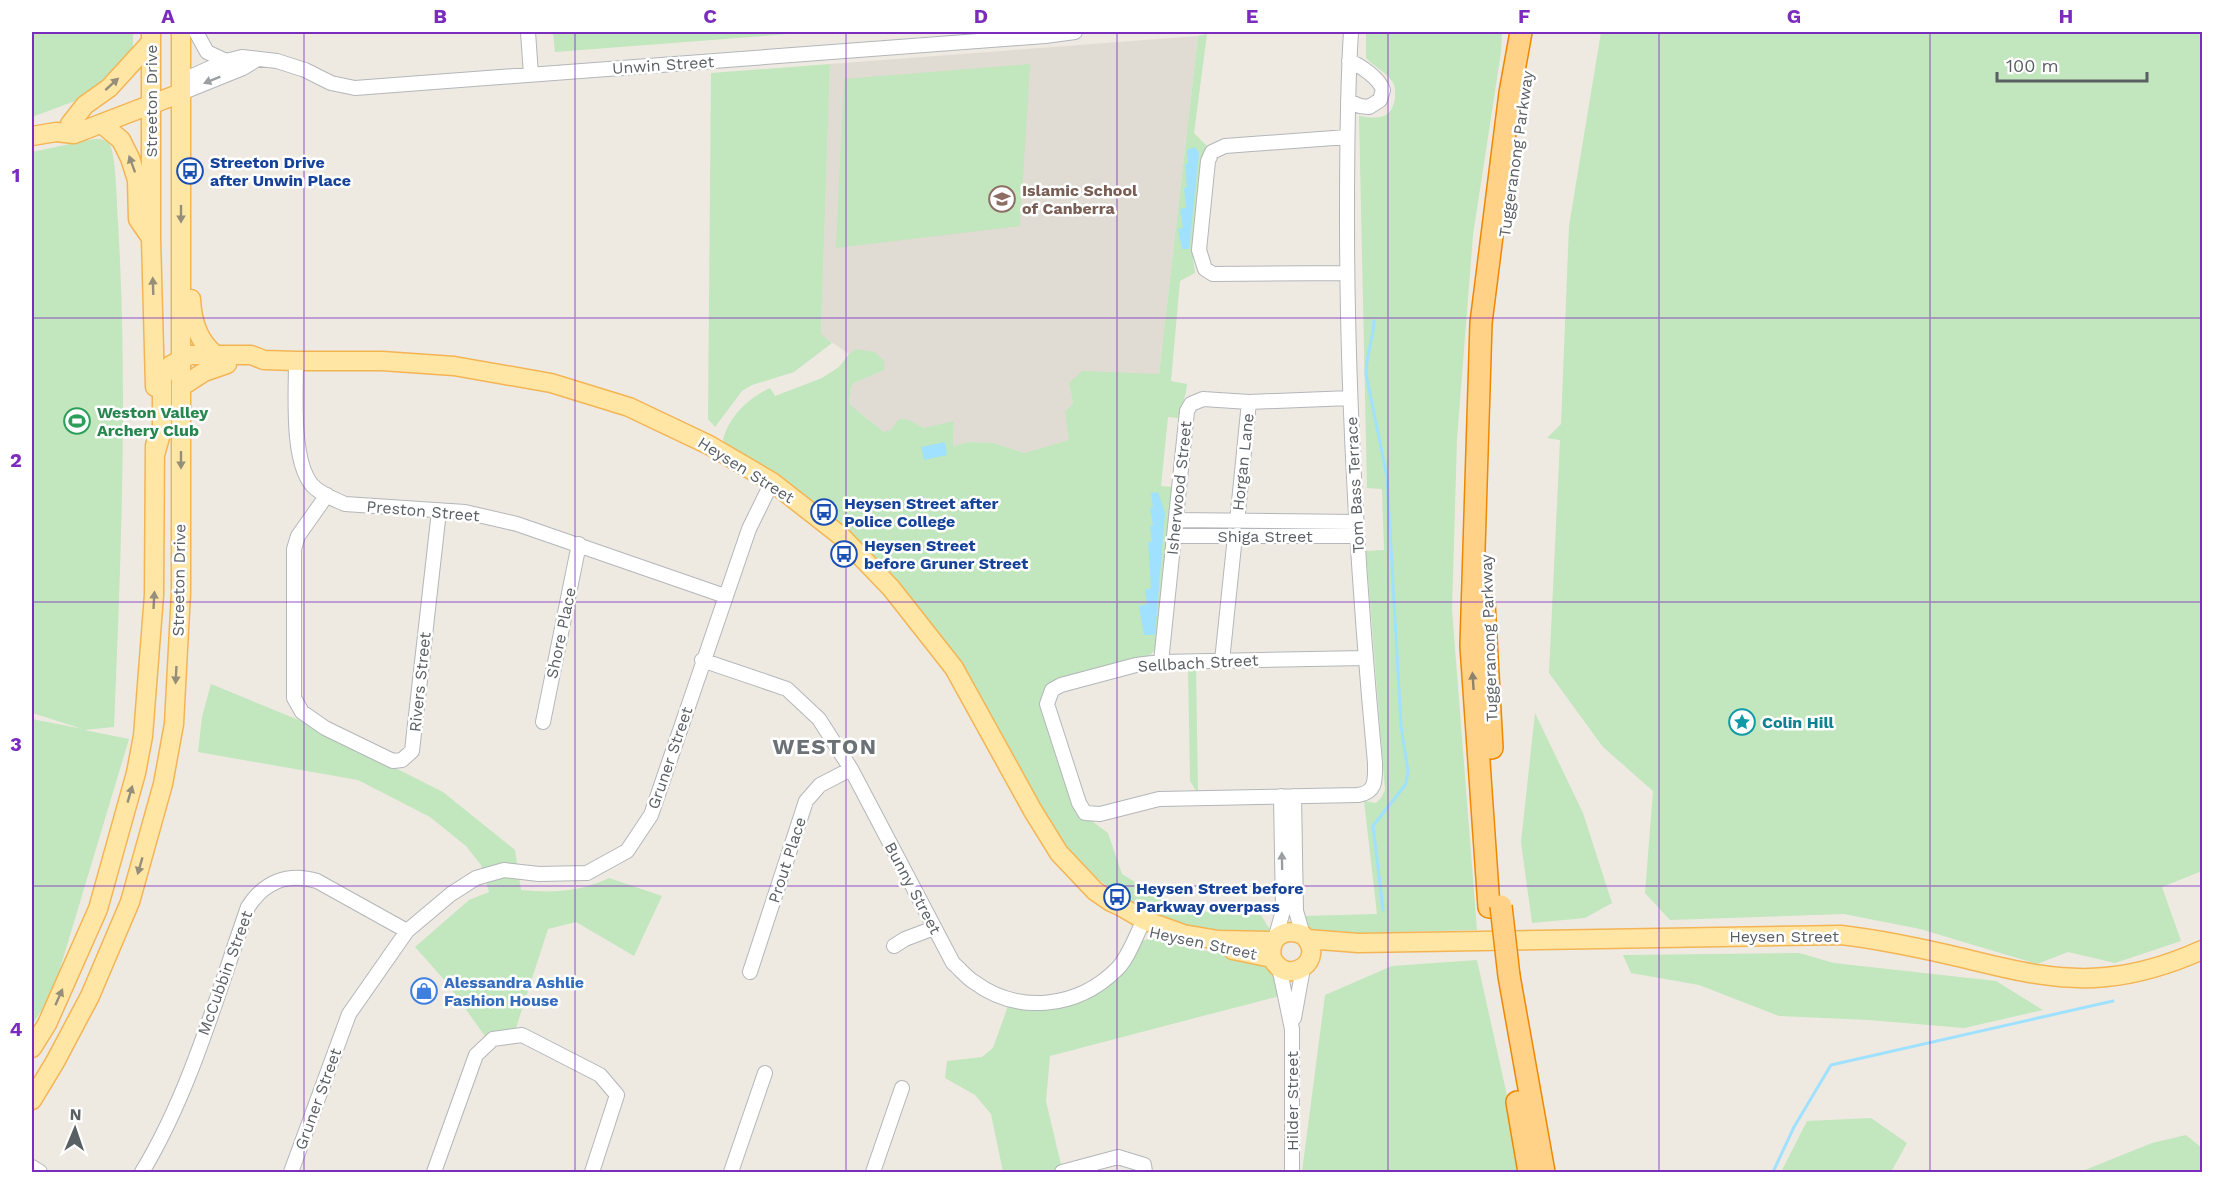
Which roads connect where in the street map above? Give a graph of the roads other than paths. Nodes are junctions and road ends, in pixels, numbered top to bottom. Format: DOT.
graph roads {
  1 [pos="182,32"];
  2 [pos="196,32"];
  3 [pos="528,32"];
  4 [pos="1075,32"];
  5 [pos="1350,32"];
  6 [pos="1521,32"];
  7 [pos="1534,32"];
  8 [pos="1046,34"];
  9 [pos="984,36"];
  10 [pos="152,37"];
  11 [pos="256,60"];
  12 [pos="1349,61"];
  13 [pos="226,62"];
  14 [pos="531,75"];
  15 [pos="181,87"];
  16 [pos="151,99"];
  17 [pos="1348,100"];
  18 [pos="102,124"];
  19 [pos="63,128"];
  20 [pos="32,136"];
  21 [pos="1347,137"];
  22 [pos="152,238"];
  23 [pos="181,244"];
  24 [pos="1347,273"];
  25 [pos="154,327"];
  26 [pos="181,359"];
  27 [pos="222,360"];
  28 [pos="296,361"];
  29 [pos="181,387"];
  30 [pos="1350,398"];
  31 [pos="1250,402"];
  32 [pos="155,455"];
  33 [pos="771,482"];
  34 [pos="327,495"];
  35 [pos="439,511"];
  36 [pos="1176,520"];
  37 [pos="1236,529"];
  38 [pos="1356,529"];
  39 [pos="1174,536"];
  40 [pos="579,544"];
  41 [pos="725,596"];
  42 [pos="1365,658"];
  43 [pos="702,660"];
  44 [pos="1222,661"];
  45 [pos="1161,662"];
  46 [pos="543,722"];
  47 [pos="851,769"];
  48 [pos="1288,796"];
  49 [pos="1495,907"];
  50 [pos="1142,925"];
  51 [pos="934,928"];
  52 [pos="407,931"];
  53 [pos="1305,937"];
  54 [pos="1358,943"];
  55 [pos="894,946"];
  56 [pos="2202,950"];
  57 [pos="1275,951"];
  58 [pos="1306,964"];
  59 [pos="750,972"];
  60 [pos="1503,976"];
  61 [pos="1292,1029"];
  62 [pos="32,1048"];
  63 [pos="765,1073"];
  64 [pos="902,1088"];
  65 [pos="32,1100"];
  66 [pos="32,1167"];
  67 [pos="40,1173"];
  68 [pos="142,1173"];
  69 [pos="291,1173"];
  70 [pos="434,1173"];
  71 [pos="592,1173"];
  72 [pos="731,1173"];
  73 [pos="873,1173"];
  74 [pos="1062,1173"];
  75 [pos="1145,1173"];
  76 [pos="1292,1173"];
  77 [pos="1529,1173"];
  78 [pos="1544,1173"];
  1 -- 15 [label="main road, Streeton Drive"];
  2 -- 13 [label="street"];
  3 -- 14 [label="street"];
  4 -- 8 [label="street, Unwin Street"];
  5 -- 12 [label="street, Tom Bass Terrace"];
  49 -- 6 [label="highway, Tuggeranong Parkway, one-way"];
  7 -- 49 [label="highway, Tuggeranong Parkway"];
  8 -- 9 [label="street, Unwin Street"];
  9 -- 14 [label="street, Unwin Street"];
  10 -- 16 [label="main road, Streeton Drive"];
  19 -- 10 [label="main road, one-way"];
  11 -- 13 [label="street, Unwin Street"];
  11 -- 14 [label="street, Unwin Street"];
  11 -- 15 [label="street, one-way"];
  12 -- 17 [label="street, Tom Bass Terrace"];
  12 -- 17 [label="street"];
  13 -- 15 [label="street, Unwin Street"];
  15 -- 16 [label="main road"];
  15 -- 23 [label="main road, Streeton Drive, one-way"];
  16 -- 18 [label="main road"];
  16 -- 19 [label="main road"];
  16 -- 22 [label="main road, Streeton Drive"];
  17 -- 21 [label="street, Tom Bass Terrace"];
  18 -- 19 [label="main road"];
  22 -- 18 [label="main road, one-way"];
  19 -- 20 [label="main road"];
  21 -- 24 [label="street, Tom Bass Terrace"];
  21 -- 24 [label="street"];
  25 -- 22 [label="main road, Streeton Drive, one-way"];
  23 -- 26 [label="main road, Streeton Drive"];
  23 -- 27 [label="main road"];
  24 -- 30 [label="street, Tom Bass Terrace"];
  25 -- 26 [label="main road"];
  25 -- 32 [label="main road, Streeton Drive"];
  26 -- 27 [label="main road, Heysen Street"];
  26 -- 29 [label="main road, Streeton Drive"];
  26 -- 32 [label="main road"];
  27 -- 28 [label="main road, Heysen Street"];
  27 -- 29 [label="main road"];
  28 -- 33 [label="main road, Heysen Street"];
  28 -- 34 [label="street, Preston Street"];
  29 -- 65 [label="main road, Streeton Drive, one-way"];
  30 -- 31 [label="street, Isherwood Street"];
  30 -- 38 [label="street, Tom Bass Terrace"];
  31 -- 36 [label="street, Isherwood Street"];
  31 -- 37 [label="street, Horgan Lane"];
  62 -- 32 [label="main road, Streeton Drive, one-way"];
  33 -- 41 [label="street, Gruner Street"];
  33 -- 50 [label="main road, Heysen Street"];
  34 -- 35 [label="street, Preston Street"];
  34 -- 35 [label="street, Rivers Street"];
  35 -- 40 [label="street, Preston Street"];
  36 -- 37 [label="street, Shiga Street"];
  36 -- 39 [label="street, Isherwood Street"];
  37 -- 38 [label="street, Shiga Street"];
  37 -- 39 [label="street, Shiga Street"];
  37 -- 44 [label="street, Horgan Lane"];
  38 -- 42 [label="street, Tom Bass Terrace"];
  39 -- 45 [label="street, Isherwood Street"];
  40 -- 41 [label="street, Preston Street"];
  40 -- 46 [label="street, Shore Place"];
  41 -- 43 [label="street, Gruner Street"];
  42 -- 44 [label="street, Sellbach Street"];
  42 -- 48 [label="street, Tom Bass Terrace"];
  43 -- 47 [label="street, Bunny Street"];
  43 -- 52 [label="street, Gruner Street"];
  44 -- 45 [label="street, Sellbach Street"];
  45 -- 48 [label="street, Sellbach Street"];
  47 -- 51 [label="street, Bunny Street"];
  47 -- 59 [label="street, Prout Place"];
  48 -- 53 [label="street"];
  57 -- 48 [label="street, one-way"];
  49 -- 60 [label="highway, Tuggeranong Parkway"];
  50 -- 51 [label="street, Bunny Street"];
  50 -- 57 [label="main road, Heysen Street"];
  51 -- 55 [label="street"];
  52 -- 68 [label="street, McCubbin Street"];
  52 -- 69 [label="street, Gruner Street"];
  53 -- 54 [label="main road, Heysen Street"];
  53 -- 57 [label="main road, Heysen Street"];
  53 -- 58 [label="main road"];
  54 -- 56 [label="main road, Heysen Street"];
  54 -- 58 [label="main road, Heysen Street"];
  57 -- 58 [label="main road, Heysen Street"];
  57 -- 61 [label="street, Hilder Street"];
  58 -- 61 [label="street, Hilder Street"];
  60 -- 77 [label="highway, Tuggeranong Parkway"];
  60 -- 78 [label="highway, Tuggeranong Parkway"];
  61 -- 76 [label="street, Hilder Street"];
  63 -- 72 [label="street"];
  64 -- 73 [label="street"];
  66 -- 67 [label="street"];
  70 -- 71 [label="street"];
  74 -- 75 [label="street"];
}
